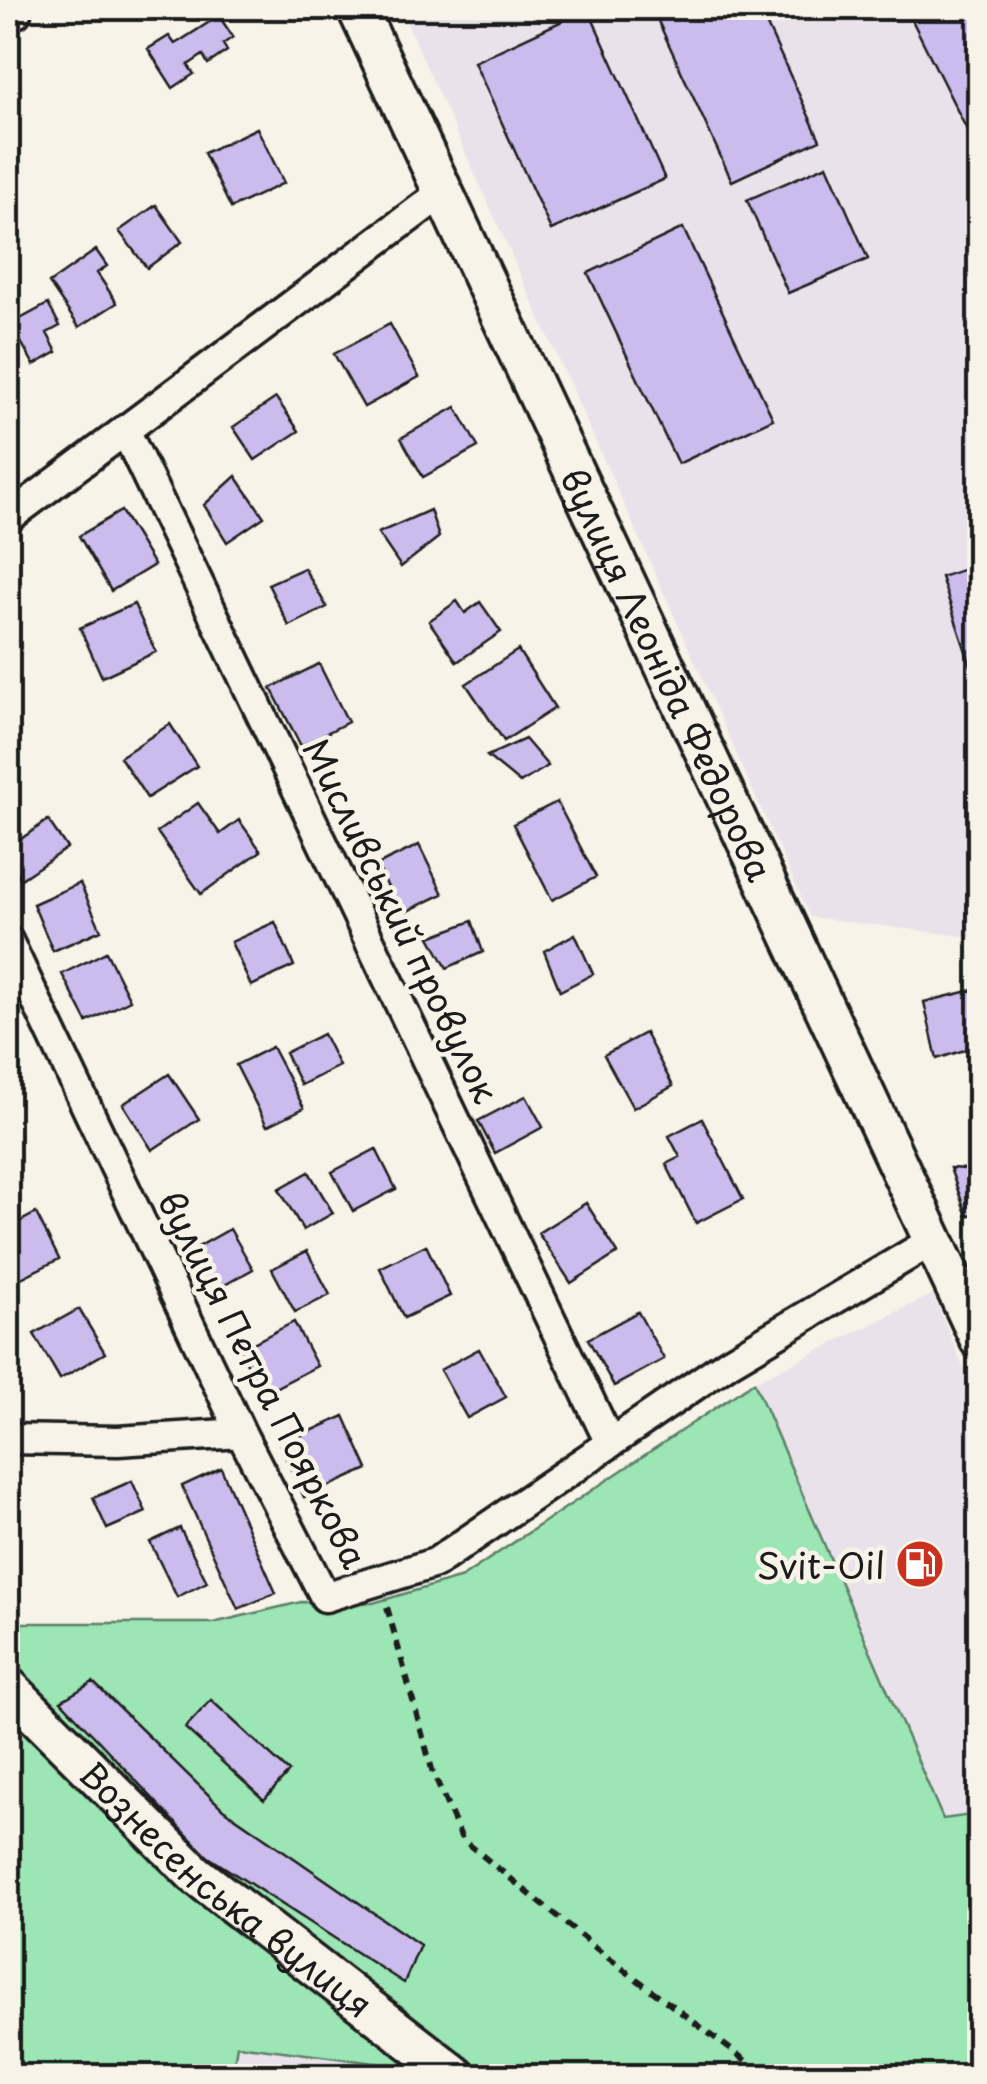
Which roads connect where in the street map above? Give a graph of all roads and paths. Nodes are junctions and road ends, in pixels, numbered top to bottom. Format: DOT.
graph roads {
  1 [pos="357,8"];
  2 [pos="443,192"];
  3 [pos="125,430"];
  4 [pos="8,518"];
  5 [pos="8,942"];
  6 [pos="934,1240"];
  7 [pos="980,1340"];
  8 [pos="241,1433"];
  9 [pos="8,1440"];
  10 [pos="610,1443"];
  11 [pos="379,1582"];
  12 [pos="8,1686"];
  13 [pos="456,2076"];
  14 [pos="766,2076"];
  1 -- 2 [label="street, вулиця Леоніда Федорова"];
  2 -- 3 [label="street"];
  2 -- 6 [label="street, вулиця Леоніда Федорова"];
  3 -- 4 [label="street"];
  3 -- 10 [label="street, Мисливський провулок"];
  5 -- 8 [label="street, вулиця Петра Пояркова"];
  6 -- 7 [label="street, вулиця Леоніда Федорова"];
  6 -- 10 [label="street, вулиця Петра Пояркова"];
  8 -- 9 [label="street"];
  8 -- 11 [label="street, вулиця Петра Пояркова"];
  10 -- 11 [label="street, вулиця Петра Пояркова"];
  11 -- 14 [label="path"];
  12 -- 13 [label="street, Вознесенська вулиця"];
}
